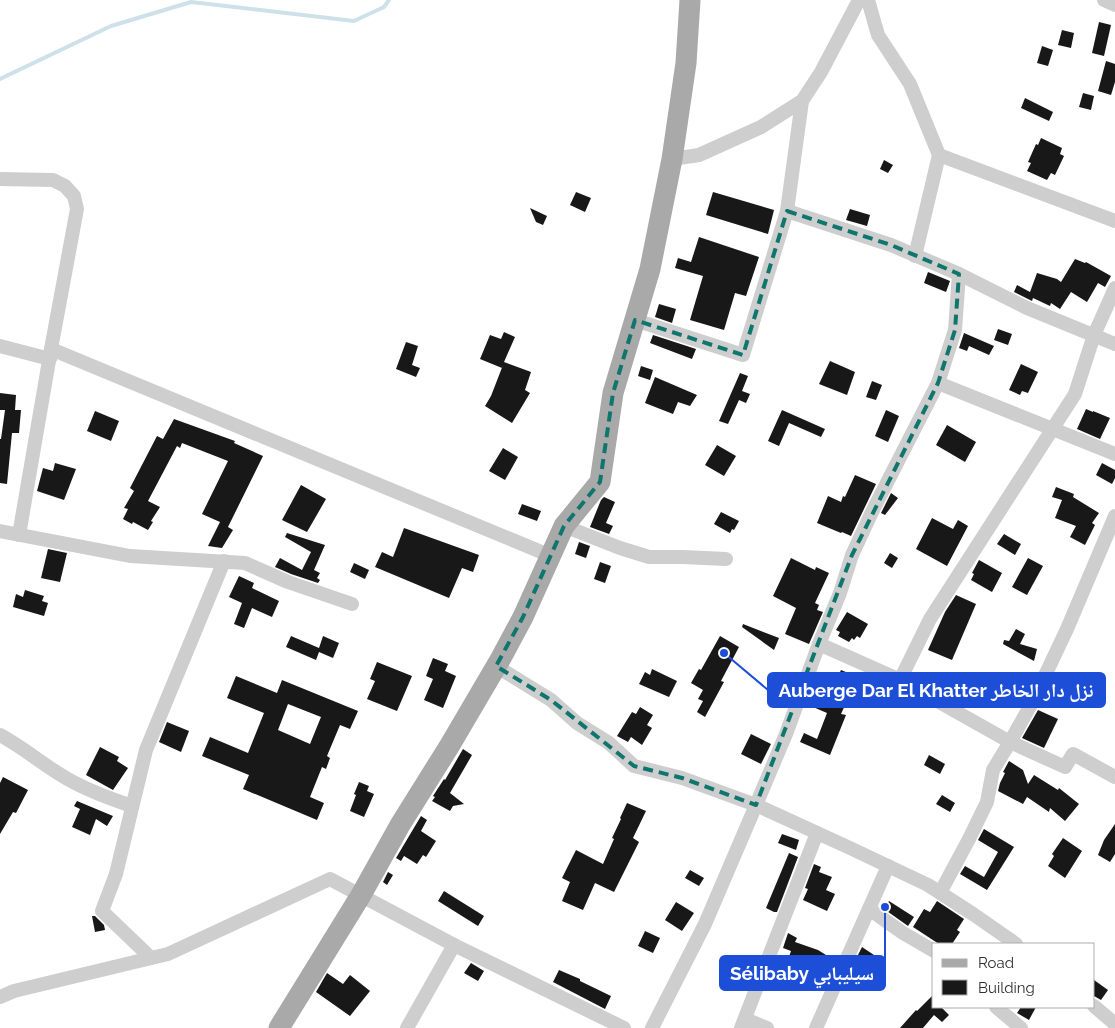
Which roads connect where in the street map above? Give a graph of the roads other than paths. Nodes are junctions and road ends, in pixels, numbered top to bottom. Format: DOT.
graph roads {
  1 [pos="690,0"];
  2 [pos="859,0"];
  3 [pos="868,0"];
  4 [pos="1104,0"];
  5 [pos="1115,5"];
  6 [pos="802,101"];
  7 [pos="939,155"];
  8 [pos="672,159"];
  9 [pos="0,179"];
  10 [pos="787,211"];
  11 [pos="1115,221"];
  12 [pos="915,256"];
  13 [pos="959,274"];
  14 [pos="1115,288"];
  15 [pos="635,320"];
  16 [pos="1094,335"];
  17 [pos="1115,344"];
  18 [pos="0,346"];
  19 [pos="50,354"];
  20 [pos="938,383"];
  21 [pos="1053,428"];
  22 [pos="1115,454"];
  23 [pos="1115,516"];
  24 [pos="564,526"];
  25 [pos="0,531"];
  26 [pos="19,535"];
  27 [pos="551,556"];
  28 [pos="726,559"];
  29 [pos="224,562"];
  30 [pos="352,604"];
  31 [pos="819,644"];
  32 [pos="496,666"];
  33 [pos="900,680"];
  34 [pos="0,735"];
  35 [pos="1010,742"];
  36 [pos="1115,777"];
  37 [pos="756,805"];
  38 [pos="132,806"];
  39 [pos="817,834"];
  40 [pos="888,866"];
  41 [pos="940,893"];
  42 [pos="361,895"];
  43 [pos="869,909"];
  44 [pos="1015,943"];
  45 [pos="454,945"];
  46 [pos="932,950"];
  47 [pos="151,958"];
  48 [pos="0,997"];
  49 [pos="1095,1007"];
  50 [pos="997,1008"];
  51 [pos="743,1024"];
  52 [pos="1115,1024"];
  53 [pos="280,1028"];
  54 [pos="408,1028"];
  55 [pos="624,1028"];
  56 [pos="652,1028"];
  57 [pos="767,1028"];
  58 [pos="816,1028"];
  59 [pos="1021,1028"];
  1 -- 8 [label="main road"];
  2 -- 6 [label="street"];
  3 -- 7 [label="street"];
  4 -- 5 [label="street"];
  6 -- 8 [label="street"];
  6 -- 10 [label="street"];
  7 -- 11 [label="street"];
  7 -- 12 [label="street"];
  8 -- 15 [label="main road"];
  9 -- 19 [label="street"];
  10 -- 12 [label="street"];
  10 -- 15 [label="street"];
  12 -- 13 [label="street"];
  13 -- 16 [label="street"];
  13 -- 20 [label="street"];
  14 -- 16 [label="street"];
  15 -- 24 [label="main road"];
  16 -- 17 [label="street"];
  16 -- 21 [label="street"];
  18 -- 19 [label="street"];
  19 -- 26 [label="street"];
  19 -- 27 [label="street"];
  20 -- 21 [label="street"];
  20 -- 31 [label="street"];
  21 -- 22 [label="street"];
  21 -- 33 [label="street"];
  23 -- 35 [label="street"];
  24 -- 27 [label="main road"];
  24 -- 28 [label="street"];
  25 -- 26 [label="street"];
  26 -- 29 [label="street"];
  27 -- 32 [label="main road"];
  29 -- 30 [label="street"];
  29 -- 38 [label="street"];
  31 -- 33 [label="street"];
  31 -- 37 [label="street"];
  32 -- 37 [label="street"];
  32 -- 42 [label="main road"];
  33 -- 35 [label="street"];
  34 -- 38 [label="street"];
  35 -- 36 [label="street"];
  35 -- 41 [label="street"];
  37 -- 39 [label="street"];
  37 -- 56 [label="street"];
  38 -- 47 [label="street"];
  39 -- 40 [label="street"];
  39 -- 51 [label="street"];
  40 -- 41 [label="street"];
  40 -- 43 [label="street"];
  41 -- 44 [label="street"];
  42 -- 45 [label="street"];
  42 -- 47 [label="street"];
  42 -- 53 [label="main road"];
  43 -- 46 [label="street"];
  43 -- 58 [label="street"];
  45 -- 54 [label="street"];
  45 -- 55 [label="street"];
  47 -- 48 [label="street"];
  49 -- 52 [label="street"];
  50 -- 59 [label="street"];
  51 -- 57 [label="street"];
}
